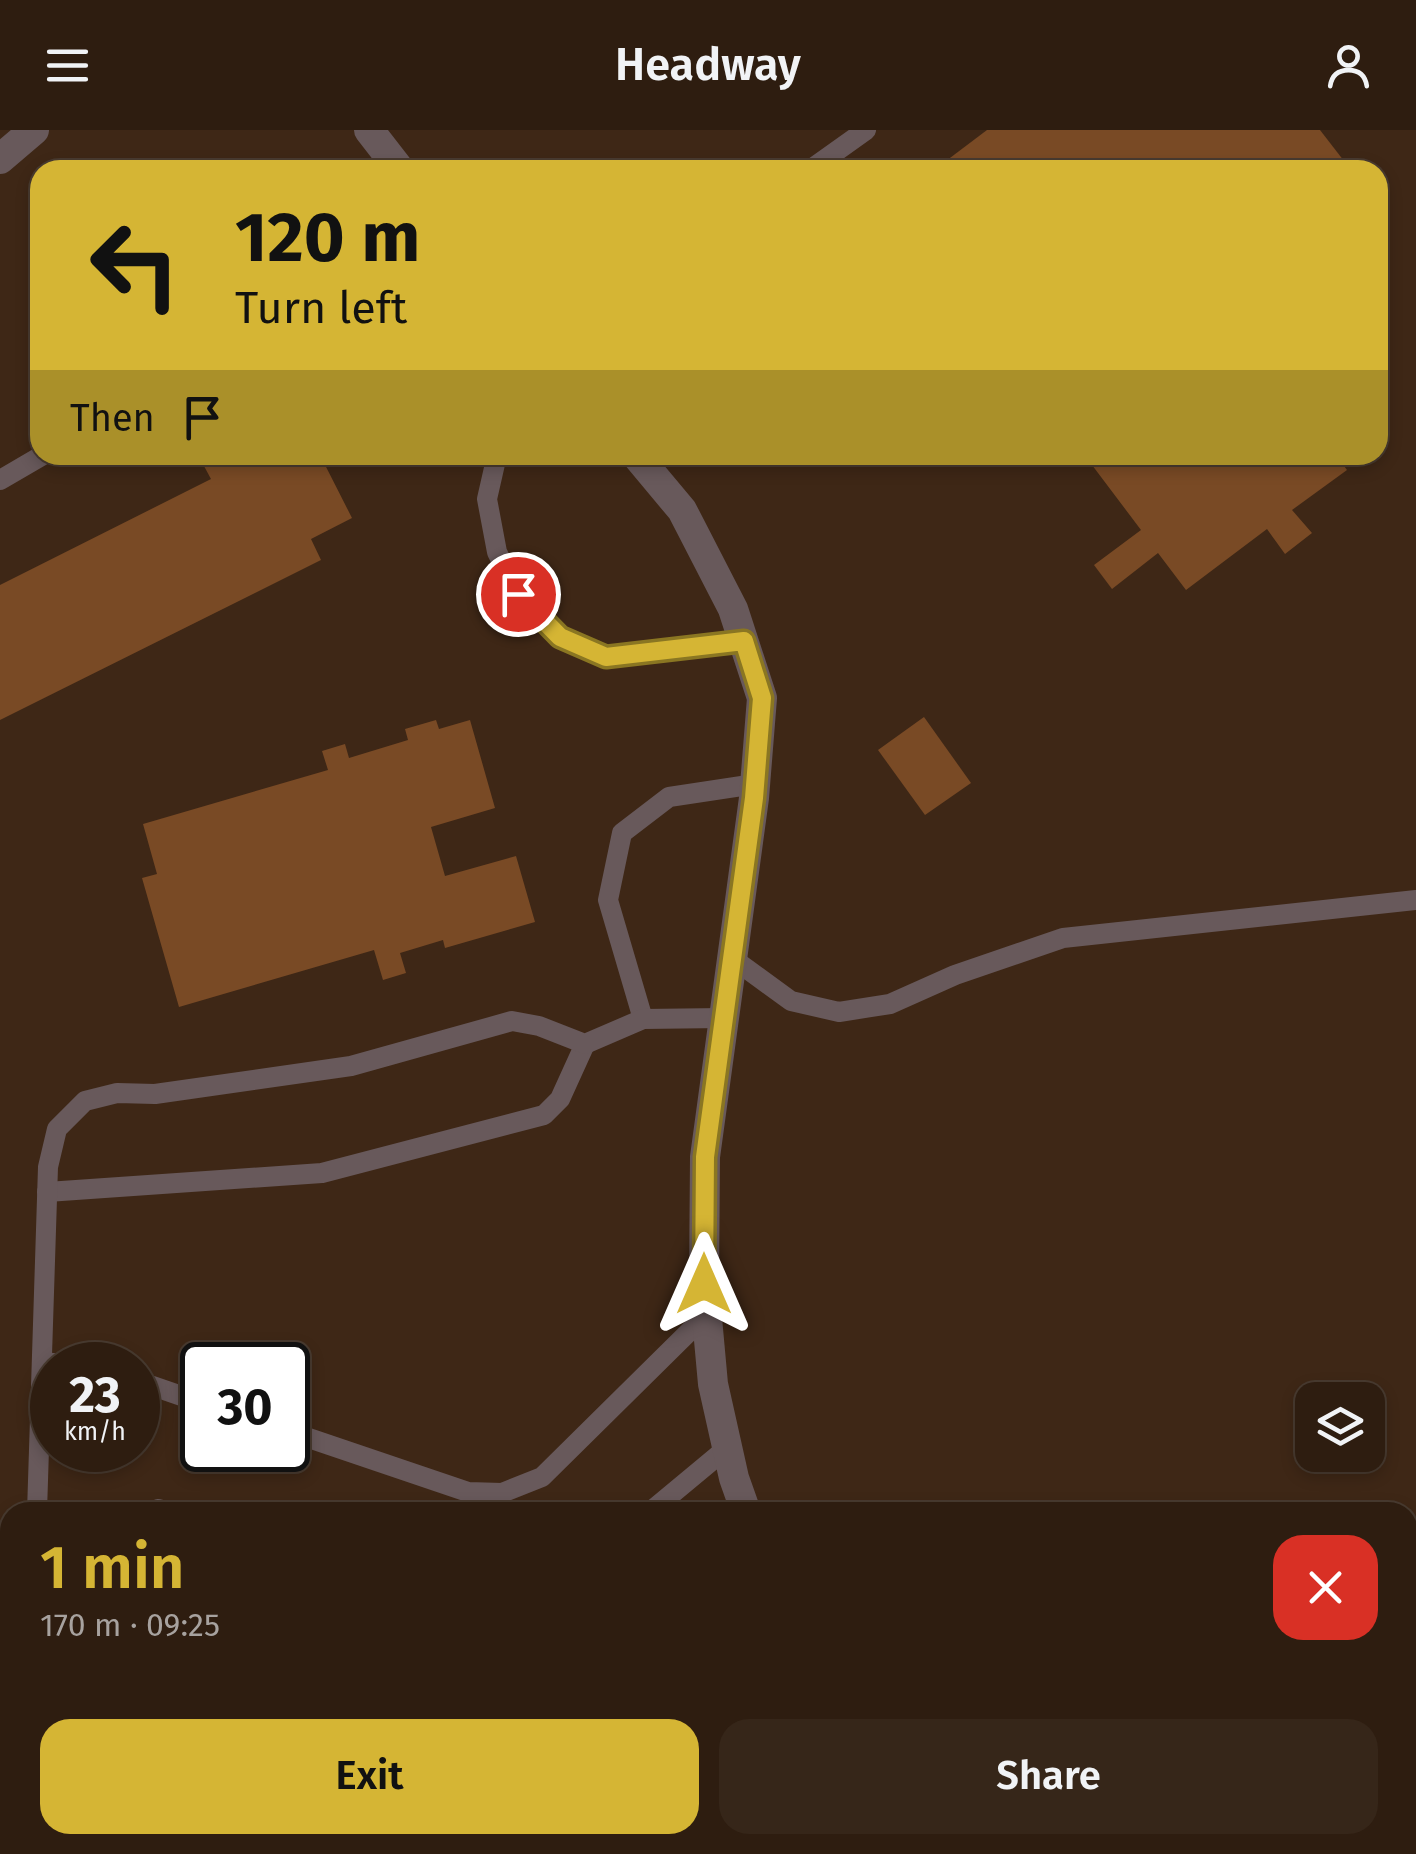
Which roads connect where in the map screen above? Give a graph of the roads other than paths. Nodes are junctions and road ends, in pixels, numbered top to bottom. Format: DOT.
graph roads {
  1 [pos="34,130"];
  2 [pos="369,130"];
  3 [pos="866,130"];
  4 [pos="0,158"];
  5 [pos="392,160"];
  6 [pos="824,160"];
  7 [pos="30,463"];
  8 [pos="494,465"];
  9 [pos="644,465"];
  10 [pos="0,480"];
  11 [pos="744,641"];
  12 [pos="755,784"];
  13 [pos="1416,900"];
  14 [pos="732,958"];
  15 [pos="722,1018"];
  16 [pos="643,1020"];
  17 [pos="585,1044"];
  18 [pos="47,1192"];
  19 [pos="707,1314"];
  20 [pos="43,1342"];
  21 [pos="310,1439"];
  22 [pos="727,1448"];
  23 [pos="38,1472"];
  24 [pos="37,1502"];
  25 [pos="662,1502"];
  26 [pos="743,1502"];
  1 -- 4 [label="street"];
  2 -- 5 [label="street"];
  3 -- 6 [label="lane"];
  7 -- 10 [label="lane"];
  8 -- 11 [label="lane"];
  9 -- 11 [label="street"];
  11 -- 12 [label="street"];
  12 -- 14 [label="street"];
  12 -- 16 [label="lane"];
  13 -- 14 [label="lane"];
  14 -- 15 [label="street"];
  15 -- 16 [label="lane"];
  15 -- 19 [label="street"];
  16 -- 17 [label="lane"];
  17 -- 18 [label="lane"];
  17 -- 18 [label="lane"];
  18 -- 20 [label="lane"];
  19 -- 21 [label="lane"];
  19 -- 22 [label="street"];
  22 -- 25 [label="lane"];
  22 -- 26 [label="street"];
  23 -- 24 [label="lane"];
}
